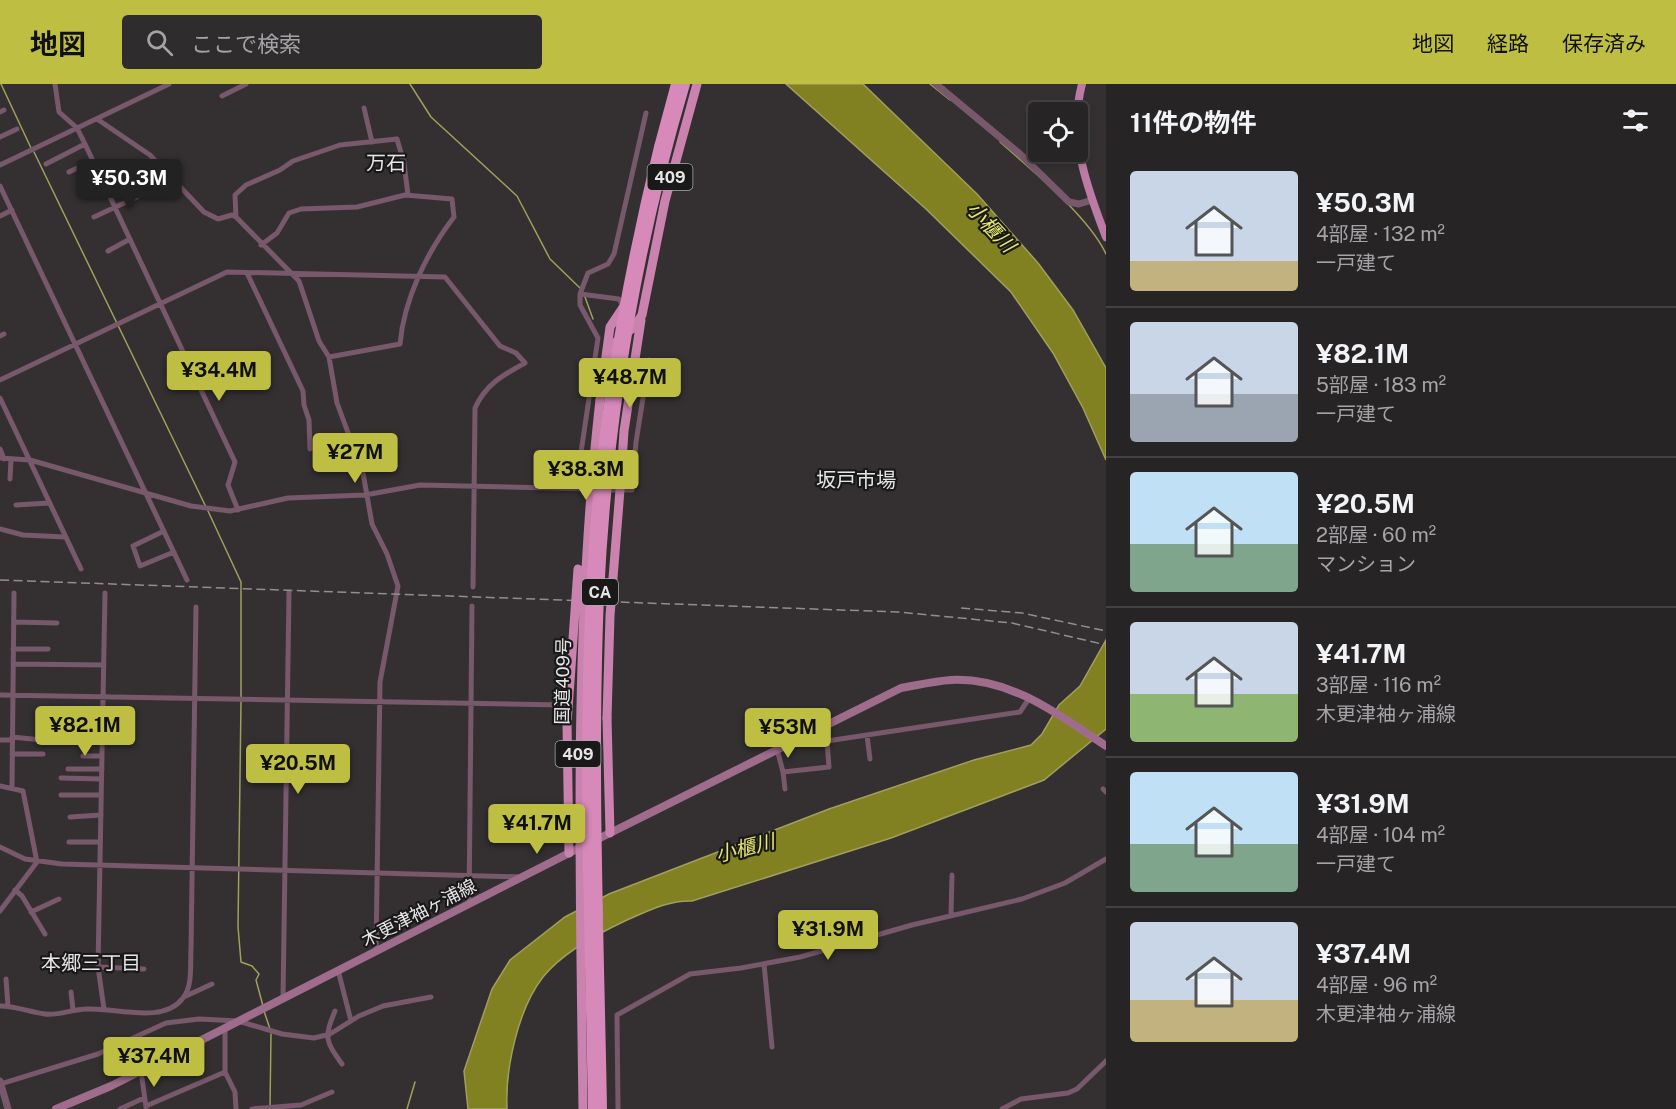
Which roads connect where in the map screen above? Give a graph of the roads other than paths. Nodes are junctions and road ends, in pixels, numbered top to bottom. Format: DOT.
graph roads {
  1 [pos="55,84"];
  2 [pos="169,84"];
  3 [pos="246,84"];
  4 [pos="676,84"];
  5 [pos="685,84"];
  6 [pos="697,84"];
  7 [pos="936,84"];
  8 [pos="1082,84"];
  9 [pos="158,86"];
  10 [pos="222,96"];
  11 [pos="364,108"];
  12 [pos="646,113"];
  13 [pos="97,119"];
  14 [pos="76,128"];
  15 [pos="17,129"];
  16 [pos="0,137"];
  17 [pos="372,142"];
  18 [pos="85,144"];
  19 [pos="92,161"];
  20 [pos="46,164"];
  21 [pos="0,165"];
  22 [pos="69,172"];
  23 [pos="0,186"];
  24 [pos="408,195"];
  25 [pos="137,197"];
  26 [pos="1092,200"];
  27 [pos="114,207"];
  28 [pos="12,210"];
  29 [pos="0,216"];
  30 [pos="236,216"];
  31 [pos="94,218"];
  32 [pos="1106,237"];
  33 [pos="130,240"];
  34 [pos="261,245"];
  35 [pos="108,250"];
  36 [pos="648,271"];
  37 [pos="247,273"];
  38 [pos="293,274"];
  39 [pos="420,276"];
  40 [pos="580,294"];
  41 [pos="160,303"];
  42 [pos="624,307"];
  43 [pos="642,315"];
  44 [pos="75,344"];
  45 [pos="329,357"];
  46 [pos="649,360"];
  47 [pos="605,363"];
  48 [pos="0,380"];
  49 [pos="0,398"];
  50 [pos="3,411"];
  51 [pos="0,449"];
  52 [pos="310,449"];
  53 [pos="5,459"];
  54 [pos="30,460"];
  55 [pos="592,473"];
  56 [pos="10,479"];
  57 [pos="475,486"];
  58 [pos="568,488"];
  59 [pos="146,493"];
  60 [pos="365,495"];
  61 [pos="49,503"];
  62 [pos="16,505"];
  63 [pos="238,510"];
  64 [pos="0,529"];
  65 [pos="164,531"];
  66 [pos="65,537"];
  67 [pos="174,552"];
  68 [pos="81,569"];
  69 [pos="187,580"];
  70 [pos="473,587"];
  71 [pos="289,592"];
  72 [pos="15,593"];
  73 [pos="105,593"];
  74 [pos="472,606"];
  75 [pos="196,607"];
  76 [pos="14,622"];
  77 [pos="57,623"];
  78 [pos="13,649"];
  79 [pos="48,649"];
  80 [pos="13,664"];
  81 [pos="104,665"];
  82 [pos="0,695"];
  83 [pos="12,695"];
  84 [pos="103,697"];
  85 [pos="195,698"];
  86 [pos="1030,698"];
  87 [pos="287,700"];
  88 [pos="380,701"];
  89 [pos="470,702"];
  90 [pos="563,705"];
  91 [pos="867,735"];
  92 [pos="12,739"];
  93 [pos="0,740"];
  94 [pos="42,740"];
  95 [pos="68,740"];
  96 [pos="102,740"];
  97 [pos="827,741"];
  98 [pos="791,742"];
  99 [pos="1106,746"];
  100 [pos="777,749"];
  101 [pos="12,754"];
  102 [pos="43,754"];
  103 [pos="83,756"];
  104 [pos="102,756"];
  105 [pos="870,759"];
  106 [pos="68,769"];
  107 [pos="102,769"];
  108 [pos="783,772"];
  109 [pos="61,778"];
  110 [pos="102,779"];
  111 [pos="0,786"];
  112 [pos="12,788"];
  113 [pos="785,789"];
  114 [pos="61,795"];
  115 [pos="101,795"];
  116 [pos="101,815"];
  117 [pos="70,817"];
  118 [pos="610,833"];
  119 [pos="69,842"];
  120 [pos="100,842"];
  121 [pos="0,847"];
  122 [pos="569,853"];
  123 [pos="1106,859"];
  124 [pos="37,862"];
  125 [pos="100,866"];
  126 [pos="192,868"];
  127 [pos="285,870"];
  128 [pos="377,872"];
  129 [pos="470,874"];
  130 [pos="952,875"];
  131 [pos="524,877"];
  132 [pos="15,890"];
  133 [pos="59,899"];
  134 [pos="469,905"];
  135 [pos="0,911"];
  136 [pos="31,912"];
  137 [pos="951,915"];
  138 [pos="45,934"];
  139 [pos="376,951"];
  140 [pos="764,964"];
  141 [pos="98,967"];
  142 [pos="144,969"];
  143 [pos="338,970"];
  144 [pos="6,979"];
  145 [pos="212,984"];
  146 [pos="71,992"];
  147 [pos="184,997"];
  148 [pos="431,997"];
  149 [pos="283,998"];
  150 [pos="0,1006"];
  151 [pos="8,1006"];
  152 [pos="175,1006"];
  153 [pos="73,1010"];
  154 [pos="104,1010"];
  155 [pos="335,1011"];
  156 [pos="177,1021"];
  157 [pos="238,1021"];
  158 [pos="351,1021"];
  159 [pos="225,1028"];
  160 [pos="326,1035"];
  161 [pos="772,1047"];
  162 [pos="1106,1061"];
  163 [pos="342,1064"];
  164 [pos="141,1071"];
  165 [pos="225,1072"];
  166 [pos="0,1083"];
  167 [pos="332,1092"];
  168 [pos="144,1098"];
  169 [pos="73,1106"];
  170 [pos="146,1107"];
  171 [pos="301,1107"];
  172 [pos="8,1109"];
  173 [pos="56,1109"];
  174 [pos="120,1109"];
  175 [pos="236,1109"];
  176 [pos="252,1109"];
  177 [pos="583,1109"];
  178 [pos="593,1109"];
  179 [pos="602,1109"];
  180 [pos="618,1109"];
  181 [pos="1002,1109"];
  1 -- 14 [label="street"];
  2 -- 9 [label="street"];
  3 -- 10 [label="street"];
  4 -- 178 [label="highway, CA, bridge"];
  5 -- 179 [label="highway, CA, bridge"];
  6 -- 36 [label="highway, 国道409号 / 409"];
  7 -- 26 [label="street"];
  8 -- 26 [label="main road"];
  9 -- 13 [label="street"];
  11 -- 17 [label="street"];
  12 -- 40 [label="street"];
  13 -- 14 [label="street"];
  13 -- 30 [label="street"];
  14 -- 18 [label="street"];
  14 -- 21 [label="street"];
  15 -- 16 [label="street"];
  17 -- 24 [label="street"];
  17 -- 30 [label="street"];
  18 -- 19 [label="street"];
  18 -- 20 [label="street"];
  19 -- 22 [label="street"];
  19 -- 27 [label="street"];
  23 -- 28 [label="street"];
  24 -- 34 [label="street"];
  24 -- 39 [label="street"];
  25 -- 27 [label="street"];
  26 -- 32 [label="main road"];
  27 -- 31 [label="street"];
  27 -- 33 [label="street"];
  28 -- 29 [label="street"];
  28 -- 44 [label="street"];
  30 -- 34 [label="street"];
  33 -- 35 [label="street"];
  33 -- 41 [label="street"];
  34 -- 38 [label="street"];
  36 -- 42 [label="highway, 国道409号 / 409"];
  36 -- 43 [label="highway, 国道409号 / 409"];
  37 -- 38 [label="street"];
  37 -- 41 [label="street"];
  37 -- 52 [label="street"];
  38 -- 39 [label="street"];
  38 -- 45 [label="street"];
  39 -- 45 [label="street"];
  39 -- 57 [label="street"];
  40 -- 42 [label="street"];
  40 -- 58 [label="street"];
  41 -- 44 [label="street"];
  41 -- 63 [label="street"];
  42 -- 47 [label="highway, 国道409号 / 409"];
  43 -- 47 [label="highway, 国道409号 / 409"];
  43 -- 118 [label="highway, bridge"];
  44 -- 48 [label="street"];
  44 -- 59 [label="street"];
  45 -- 60 [label="street"];
  46 -- 58 [label="street"];
  47 -- 55 [label="highway, 国道409号 / 409, bridge"];
  49 -- 50 [label="street"];
  50 -- 54 [label="street"];
  51 -- 53 [label="street"];
  53 -- 54 [label="street"];
  53 -- 56 [label="street"];
  54 -- 59 [label="street"];
  54 -- 61 [label="street"];
  55 -- 122 [label="highway, bridge"];
  55 -- 177 [label="highway, 国道409号 / 409, bridge"];
  57 -- 58 [label="street"];
  57 -- 60 [label="street"];
  57 -- 70 [label="street"];
  59 -- 63 [label="street"];
  59 -- 65 [label="street"];
  60 -- 63 [label="street"];
  60 -- 88 [label="street"];
  61 -- 62 [label="street"];
  61 -- 66 [label="street"];
  64 -- 66 [label="street"];
  65 -- 67 [label="street"];
  65 -- 67 [label="street"];
  66 -- 68 [label="street"];
  67 -- 69 [label="street"];
  71 -- 87 [label="street"];
  72 -- 76 [label="street"];
  73 -- 81 [label="street"];
  74 -- 89 [label="street"];
  75 -- 85 [label="street"];
  76 -- 77 [label="street"];
  76 -- 78 [label="street"];
  78 -- 79 [label="street"];
  78 -- 80 [label="street"];
  80 -- 81 [label="street"];
  80 -- 83 [label="street"];
  81 -- 84 [label="street"];
  82 -- 83 [label="street"];
  83 -- 84 [label="street"];
  83 -- 92 [label="street"];
  84 -- 85 [label="street"];
  84 -- 96 [label="street"];
  85 -- 87 [label="street"];
  85 -- 126 [label="street"];
  86 -- 91 [label="street"];
  86 -- 98 [label="main road, 木更津袖ヶ浦線"];
  86 -- 99 [label="main road, 木更津袖ヶ浦線"];
  87 -- 88 [label="street"];
  87 -- 127 [label="street"];
  88 -- 89 [label="street"];
  88 -- 128 [label="street"];
  89 -- 90 [label="street"];
  89 -- 129 [label="street"];
  91 -- 97 [label="street"];
  91 -- 105 [label="street"];
  92 -- 93 [label="street"];
  92 -- 94 [label="street"];
  92 -- 101 [label="street"];
  95 -- 96 [label="street"];
  96 -- 104 [label="street"];
  97 -- 98 [label="street"];
  97 -- 108 [label="street"];
  98 -- 100 [label="main road, 木更津袖ヶ浦線"];
  100 -- 108 [label="street"];
  100 -- 118 [label="main road, 木更津袖ヶ浦線"];
  101 -- 102 [label="street"];
  101 -- 112 [label="street"];
  103 -- 104 [label="street"];
  104 -- 107 [label="street"];
  106 -- 107 [label="street"];
  107 -- 110 [label="street"];
  108 -- 113 [label="street"];
  109 -- 110 [label="street"];
  110 -- 115 [label="street"];
  111 -- 112 [label="street"];
  112 -- 124 [label="street"];
  114 -- 115 [label="street"];
  115 -- 116 [label="street"];
  116 -- 117 [label="street"];
  116 -- 120 [label="street"];
  118 -- 122 [label="main road, 木更津袖ヶ浦線"];
  119 -- 120 [label="street"];
  120 -- 125 [label="street"];
  121 -- 124 [label="street"];
  122 -- 131 [label="main road, 木更津袖ヶ浦線"];
  123 -- 137 [label="street"];
  124 -- 125 [label="street"];
  124 -- 132 [label="street"];
  125 -- 126 [label="street"];
  125 -- 141 [label="street"];
  126 -- 127 [label="street"];
  126 -- 147 [label="street"];
  127 -- 128 [label="street"];
  127 -- 149 [label="street"];
  128 -- 129 [label="street"];
  128 -- 139 [label="street"];
  129 -- 131 [label="street"];
  129 -- 134 [label="street"];
  130 -- 137 [label="street"];
  131 -- 134 [label="main road, 木更津袖ヶ浦線"];
  132 -- 135 [label="street"];
  132 -- 136 [label="street"];
  133 -- 136 [label="street"];
  134 -- 139 [label="main road, 木更津袖ヶ浦線"];
  136 -- 138 [label="street"];
  137 -- 140 [label="street"];
  139 -- 143 [label="main road, 木更津袖ヶ浦線"];
  140 -- 161 [label="street"];
  140 -- 180 [label="street"];
  141 -- 142 [label="street"];
  141 -- 154 [label="street"];
  143 -- 149 [label="main road, 木更津袖ヶ浦線"];
  143 -- 158 [label="street"];
  144 -- 151 [label="street"];
  145 -- 147 [label="street"];
  146 -- 153 [label="street"];
  147 -- 152 [label="street"];
  148 -- 158 [label="street"];
  149 -- 157 [label="main road, 木更津袖ヶ浦線"];
  150 -- 151 [label="street"];
  151 -- 153 [label="street"];
  152 -- 154 [label="street"];
  152 -- 156 [label="street"];
  153 -- 154 [label="street"];
  155 -- 160 [label="street"];
  156 -- 157 [label="street"];
  156 -- 166 [label="street"];
  157 -- 159 [label="main road, 木更津袖ヶ浦線"];
  157 -- 160 [label="street"];
  158 -- 160 [label="street"];
  159 -- 164 [label="main road, 木更津袖ヶ浦線"];
  159 -- 165 [label="street"];
  160 -- 163 [label="street"];
  162 -- 181 [label="street"];
  164 -- 168 [label="street"];
  164 -- 169 [label="main road, 木更津袖ヶ浦線"];
  165 -- 170 [label="street"];
  165 -- 175 [label="street"];
  166 -- 172 [label="street"];
  167 -- 171 [label="street"];
  168 -- 170 [label="street"];
  168 -- 174 [label="street"];
  169 -- 173 [label="main road, 木更津袖ヶ浦線"];
  171 -- 176 [label="street"];
}
